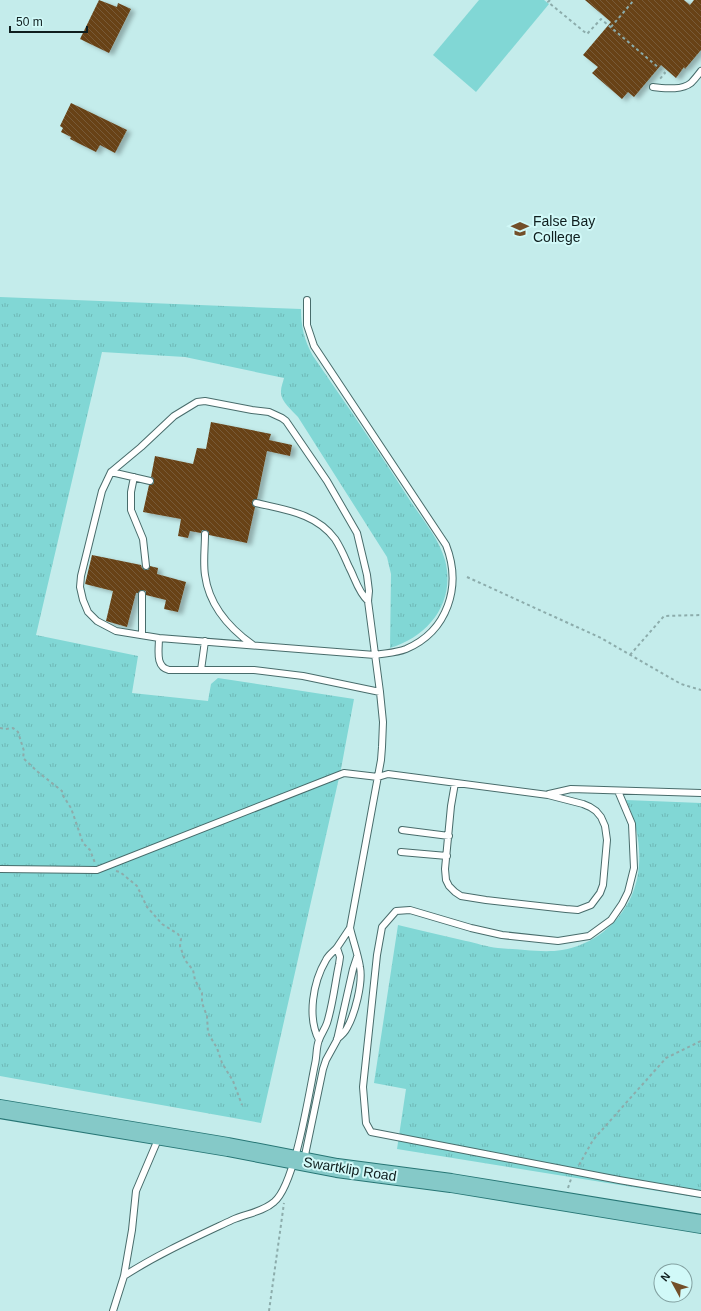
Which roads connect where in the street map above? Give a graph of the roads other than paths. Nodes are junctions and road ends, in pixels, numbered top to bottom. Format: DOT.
graph roads {
  1 [pos="701,71"];
  2 [pos="653,87"];
  3 [pos="307,300"];
  4 [pos="111,472"];
  5 [pos="134,477"];
  6 [pos="150,481"];
  7 [pos="256,503"];
  8 [pos="205,534"];
  9 [pos="146,566"];
  10 [pos="142,594"];
  11 [pos="368,602"];
  12 [pos="142,635"];
  13 [pos="159,638"];
  14 [pos="205,641"];
  15 [pos="254,646"];
  16 [pos="375,655"];
  17 [pos="201,670"];
  18 [pos="380,692"];
  19 [pos="378,777"];
  20 [pos="455,783"];
  21 [pos="618,791"];
  22 [pos="701,794"];
  23 [pos="548,795"];
  24 [pos="402,830"];
  25 [pos="449,836"];
  26 [pos="401,852"];
  27 [pos="447,856"];
  28 [pos="0,869"];
  29 [pos="350,928"];
  30 [pos="337,948"];
  31 [pos="357,957"];
  32 [pos="319,1040"];
  33 [pos="337,1040"];
  34 [pos="0,1110"];
  35 [pos="160,1136"];
  36 [pos="299,1160"];
  37 [pos="701,1194"];
  38 [pos="701,1224"];
  39 [pos="124,1276"];
  40 [pos="113,1311"];
  1 -- 2 [label="lane"];
  3 -- 16 [label="lane"];
  4 -- 5 [label="lane"];
  4 -- 11 [label="lane"];
  4 -- 12 [label="lane"];
  5 -- 6 [label="lane"];
  5 -- 9 [label="lane"];
  7 -- 11 [label="lane"];
  8 -- 15 [label="lane"];
  10 -- 12 [label="lane"];
  11 -- 16 [label="lane"];
  12 -- 13 [label="lane"];
  13 -- 14 [label="lane"];
  13 -- 17 [label="lane"];
  14 -- 15 [label="lane"];
  14 -- 17 [label="lane"];
  15 -- 16 [label="lane"];
  16 -- 18 [label="lane"];
  17 -- 18 [label="lane"];
  18 -- 19 [label="lane"];
  19 -- 20 [label="lane"];
  19 -- 28 [label="lane"];
  19 -- 29 [label="lane"];
  20 -- 23 [label="lane"];
  20 -- 25 [label="lane"];
  21 -- 22 [label="lane"];
  21 -- 23 [label="lane"];
  21 -- 37 [label="lane"];
  23 -- 27 [label="lane"];
  24 -- 25 [label="lane"];
  25 -- 27 [label="lane"];
  26 -- 27 [label="lane"];
  29 -- 30 [label="lane"];
  29 -- 31 [label="lane"];
  30 -- 32 [label="lane"];
  30 -- 32 [label="lane"];
  31 -- 33 [label="lane"];
  31 -- 33 [label="lane"];
  32 -- 36 [label="lane"];
  33 -- 36 [label="lane"];
  34 -- 35 [label="main road, Swartklip Road"];
  35 -- 36 [label="main road, Swartklip Road"];
  35 -- 39 [label="lane"];
  36 -- 38 [label="main road, Swartklip Road"];
  36 -- 39 [label="lane"];
  39 -- 40 [label="lane"];
}
